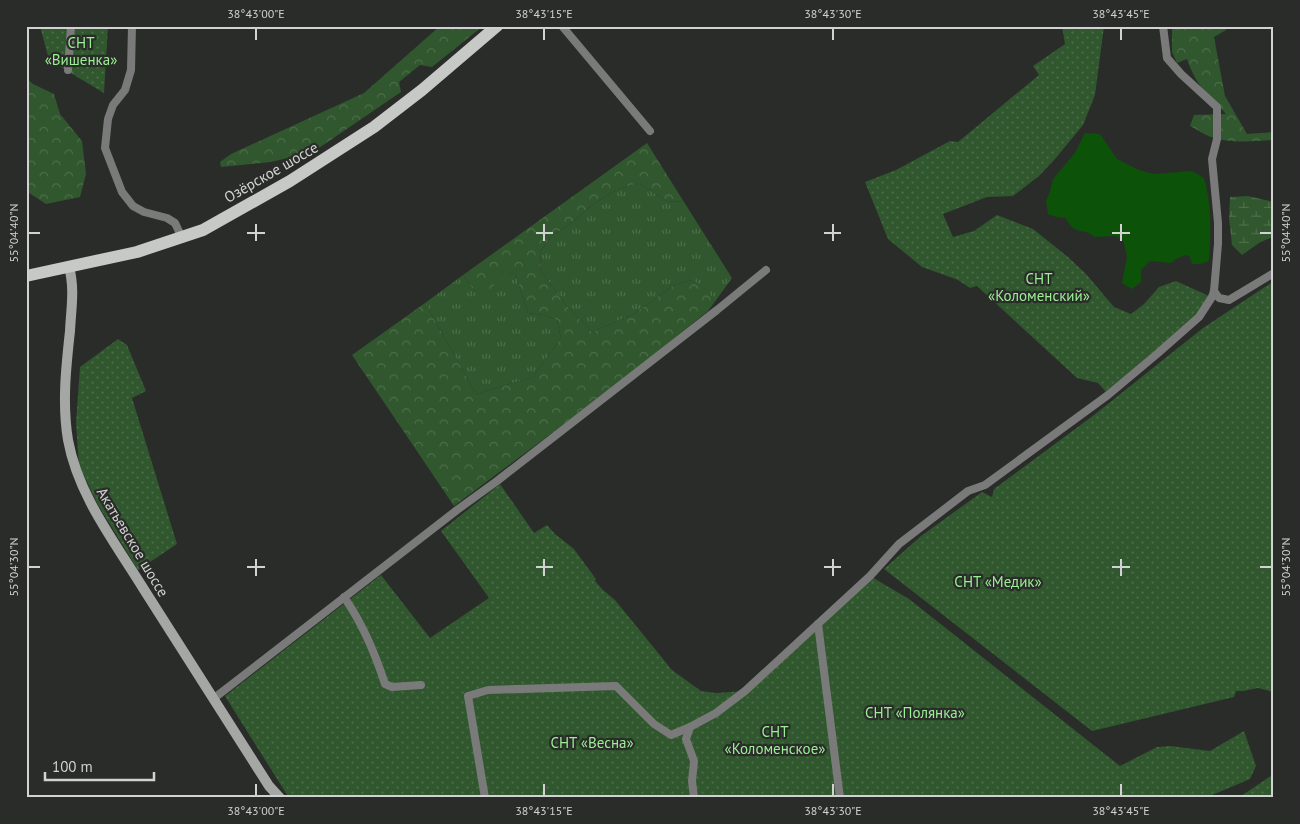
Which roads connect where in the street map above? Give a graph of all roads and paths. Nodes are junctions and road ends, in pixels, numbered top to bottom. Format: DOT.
graph roads {
  1 [pos="71,26"];
  2 [pos="132,26"];
  3 [pos="497,26"];
  4 [pos="562,26"];
  5 [pos="1163,26"];
  6 [pos="68,70"];
  7 [pos="650,131"];
  8 [pos="182,238"];
  9 [pos="69,267"];
  10 [pos="766,270"];
  11 [pos="1274,273"];
  12 [pos="26,276"];
  13 [pos="1214,291"];
  14 [pos="344,596"];
  15 [pos="818,624"];
  16 [pos="421,685"];
  17 [pos="213,699"];
  18 [pos="690,727"];
  19 [pos="280,798"];
  20 [pos="485,798"];
  21 [pos="694,798"];
  22 [pos="840,798"];
  1 -- 6 [label="street"];
  2 -- 8 [label="street"];
  3 -- 8 [label="main road, Озёрское шоссе"];
  4 -- 7 [label="street"];
  5 -- 13 [label="street"];
  8 -- 9 [label="main road, Озёрское шоссе"];
  9 -- 12 [label="main road, Озёрское шоссе"];
  9 -- 17 [label="main road, Акатьевское шоссе"];
  10 -- 14 [label="street"];
  11 -- 13 [label="street"];
  13 -- 15 [label="street"];
  14 -- 16 [label="street"];
  14 -- 17 [label="street"];
  15 -- 18 [label="street"];
  15 -- 22 [label="street"];
  17 -- 19 [label="main road, Акатьевское шоссе"];
  18 -- 20 [label="street"];
  18 -- 21 [label="street"];
}
